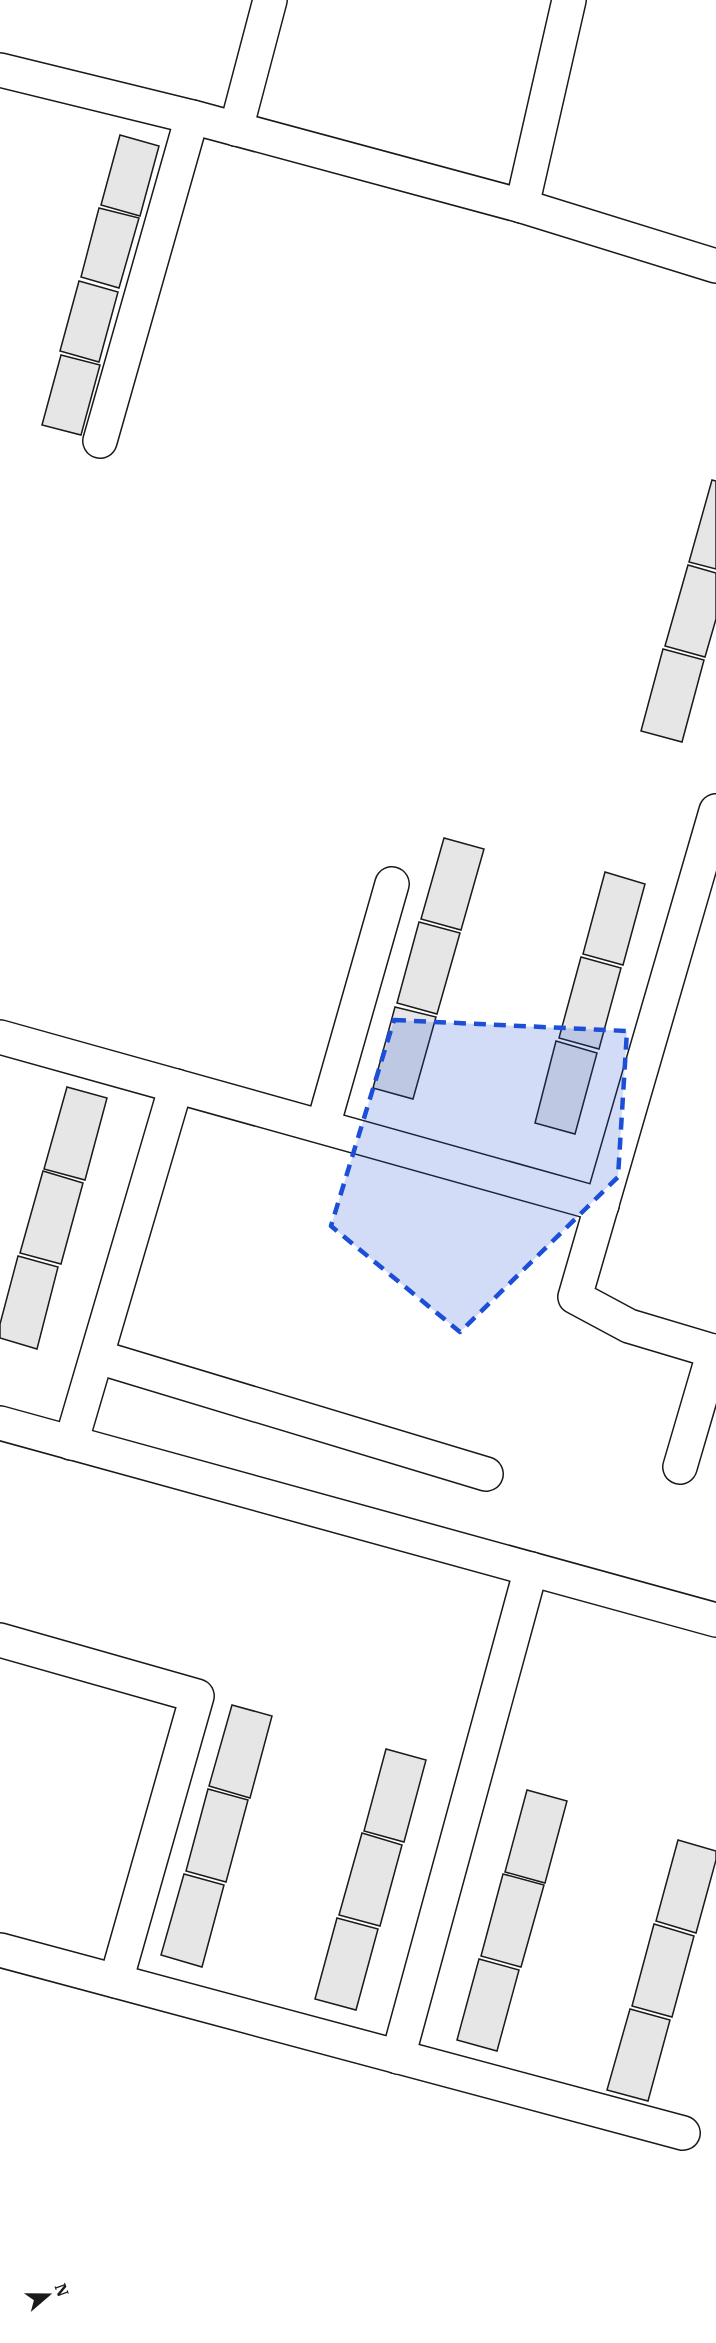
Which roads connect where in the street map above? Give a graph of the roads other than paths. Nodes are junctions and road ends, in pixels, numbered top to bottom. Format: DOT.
graph roads {
  1 [pos="270,0"];
  2 [pos="569,0"];
  3 [pos="0,70"];
  4 [pos="192,117"];
  5 [pos="236,129"];
  6 [pos="522,206"];
  7 [pos="716,266"];
  8 [pos="100,441"];
  9 [pos="716,811"];
  10 [pos="393,884"];
  11 [pos="0,1037"];
  12 [pos="176,1086"];
  13 [pos="323,1126"];
  14 [pos="602,1205"];
  15 [pos="715,1352"];
  16 [pos="98,1357"];
  17 [pos="0,1423"];
  18 [pos="70,1443"];
  19 [pos="680,1467"];
  20 [pos="486,1474"];
  21 [pos="531,1569"];
  22 [pos="716,1620"];
  23 [pos="0,1640"];
  24 [pos="0,1950"];
  25 [pos="116,1981"];
  26 [pos="398,2057"];
  27 [pos="683,2133"];
  1 -- 5 [label="street"];
  2 -- 6 [label="street"];
  3 -- 4 [label="street"];
  4 -- 5 [label="street"];
  4 -- 8 [label="street"];
  5 -- 6 [label="street"];
  6 -- 7 [label="street"];
  9 -- 14 [label="street"];
  10 -- 13 [label="street"];
  11 -- 12 [label="street"];
  12 -- 13 [label="street"];
  12 -- 16 [label="street"];
  13 -- 14 [label="street"];
  14 -- 15 [label="street"];
  15 -- 19 [label="street"];
  16 -- 18 [label="street"];
  16 -- 20 [label="street"];
  17 -- 18 [label="street"];
  18 -- 21 [label="street"];
  21 -- 22 [label="street"];
  21 -- 26 [label="street"];
  23 -- 25 [label="street"];
  24 -- 25 [label="street"];
  25 -- 26 [label="street"];
  26 -- 27 [label="street"];
}
